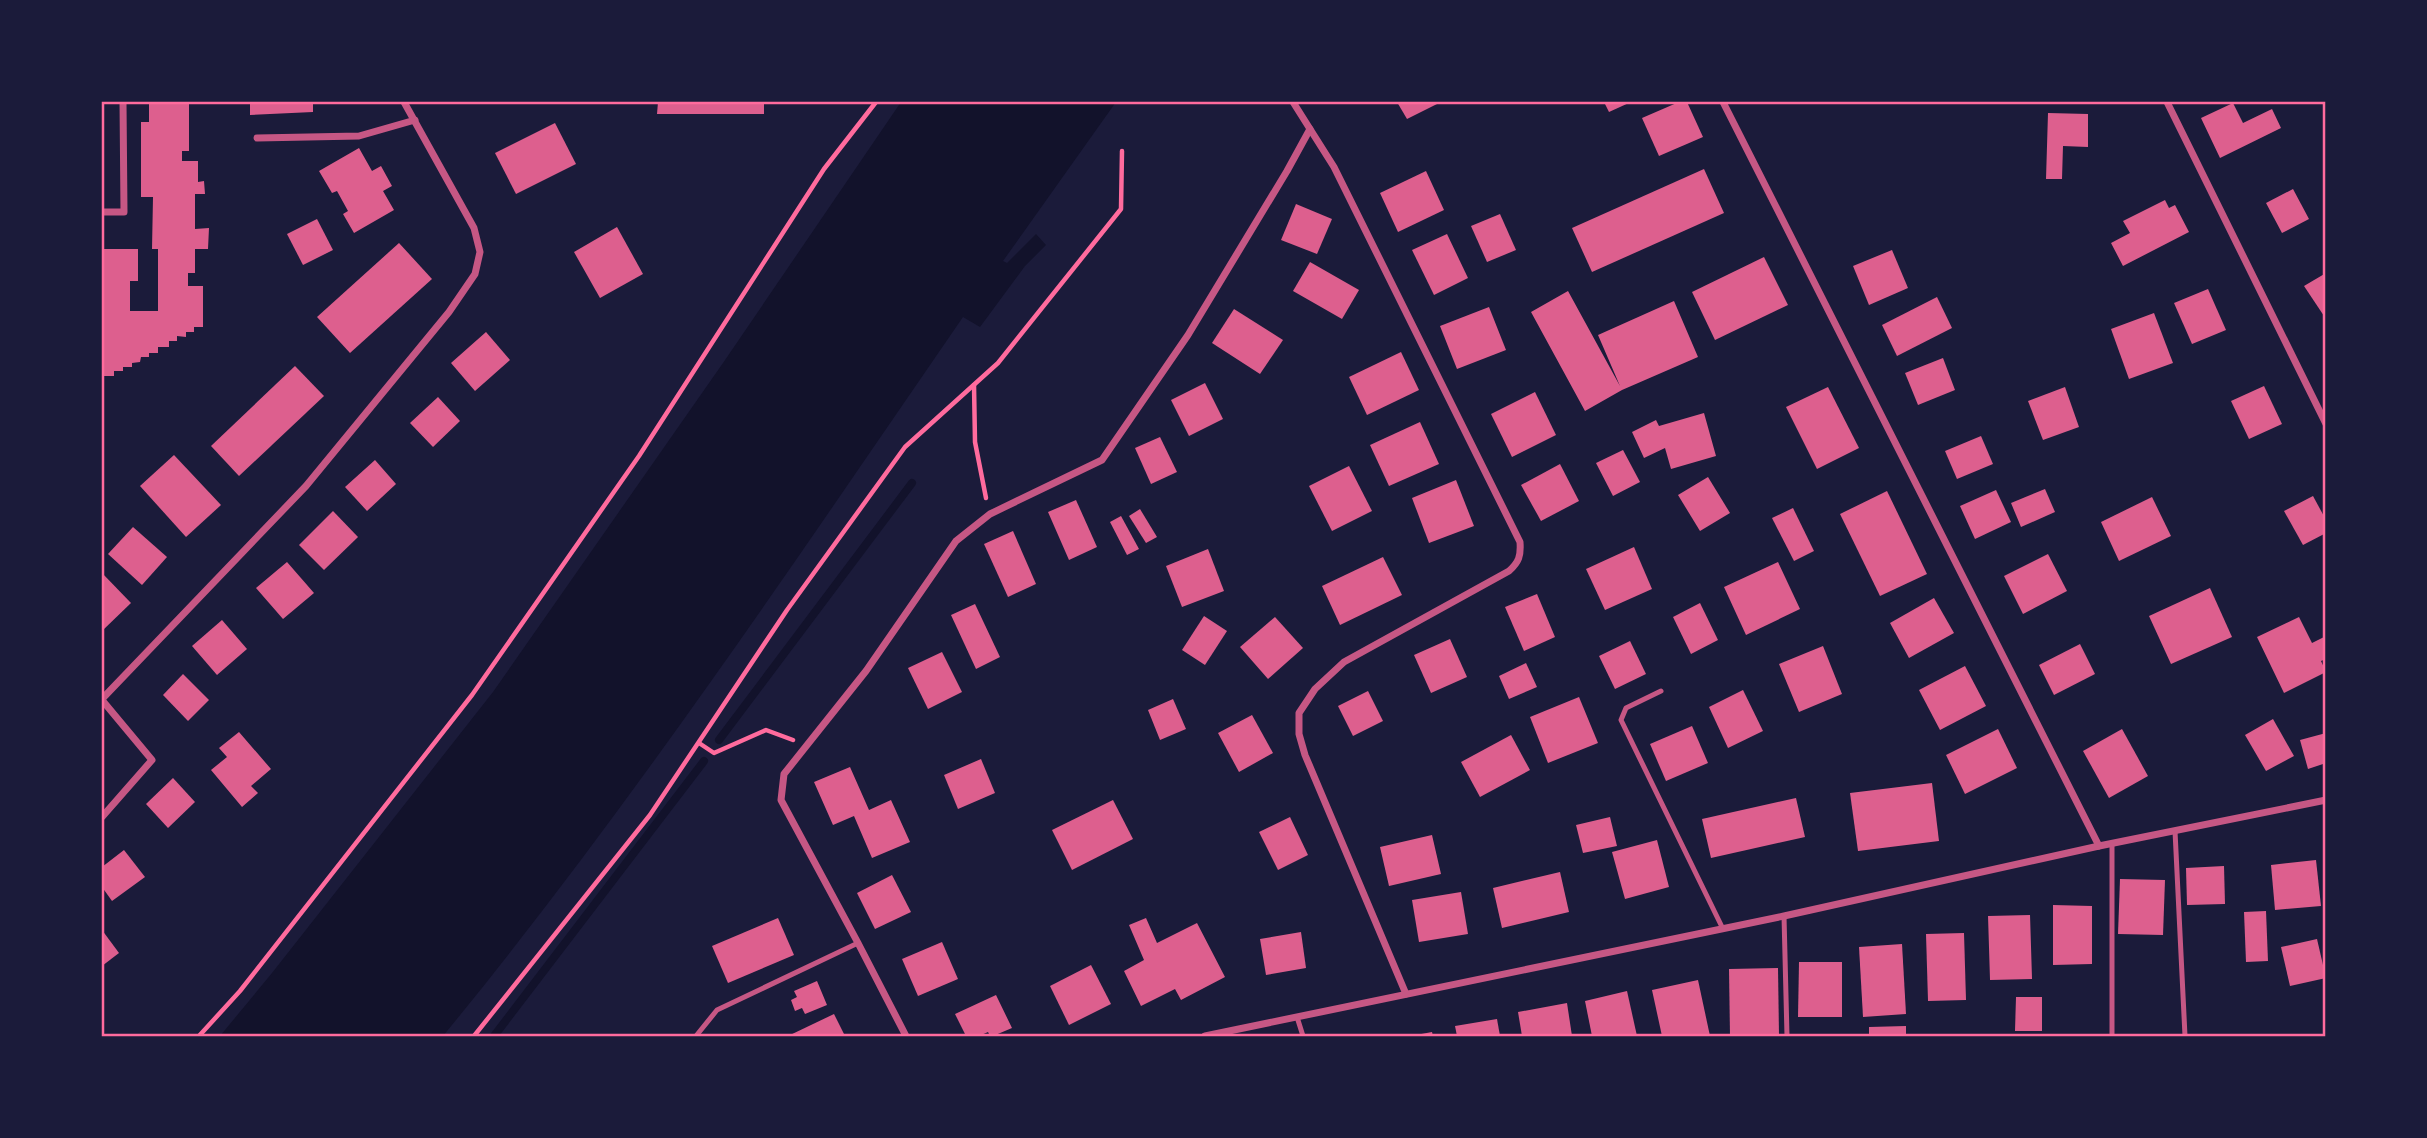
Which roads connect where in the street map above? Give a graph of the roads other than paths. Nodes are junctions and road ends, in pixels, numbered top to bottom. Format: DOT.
graph roads {
  1 [pos="123,102"];
  2 [pos="404,102"];
  3 [pos="1293,102"];
  4 [pos="1723,102"];
  5 [pos="2167,102"];
  6 [pos="415,120"];
  7 [pos="1310,129"];
  8 [pos="257,138"];
  9 [pos="102,212"];
  10 [pos="2326,424"];
  11 [pos="1661,691"];
  12 [pos="102,699"];
  13 [pos="2326,800"];
  14 [pos="102,817"];
  15 [pos="2175,831"];
  16 [pos="2112,844"];
  17 [pos="2099,846"];
  18 [pos="1784,916"];
  19 [pos="1723,929"];
  20 [pos="858,943"];
  21 [pos="1406,994"];
  22 [pos="1297,1017"];
  23 [pos="696,1037"];
  24 [pos="906,1037"];
  25 [pos="1205,1037"];
  26 [pos="1303,1037"];
  27 [pos="1787,1037"];
  28 [pos="2112,1037"];
  29 [pos="2185,1037"];
  1 -- 9 [label="street"];
  2 -- 6 [label="street"];
  3 -- 7 [label="street"];
  4 -- 17 [label="street"];
  5 -- 10 [label="street"];
  6 -- 8 [label="street"];
  6 -- 12 [label="street"];
  7 -- 20 [label="street"];
  7 -- 21 [label="street"];
  11 -- 19 [label="lane"];
  12 -- 14 [label="street"];
  13 -- 15 [label="street"];
  15 -- 16 [label="street"];
  15 -- 29 [label="lane"];
  16 -- 17 [label="street"];
  16 -- 28 [label="lane"];
  17 -- 18 [label="street"];
  18 -- 19 [label="street"];
  18 -- 27 [label="lane"];
  19 -- 21 [label="street"];
  20 -- 23 [label="lane"];
  20 -- 24 [label="street"];
  21 -- 22 [label="street"];
  22 -- 25 [label="street"];
  22 -- 26 [label="lane"];
}
